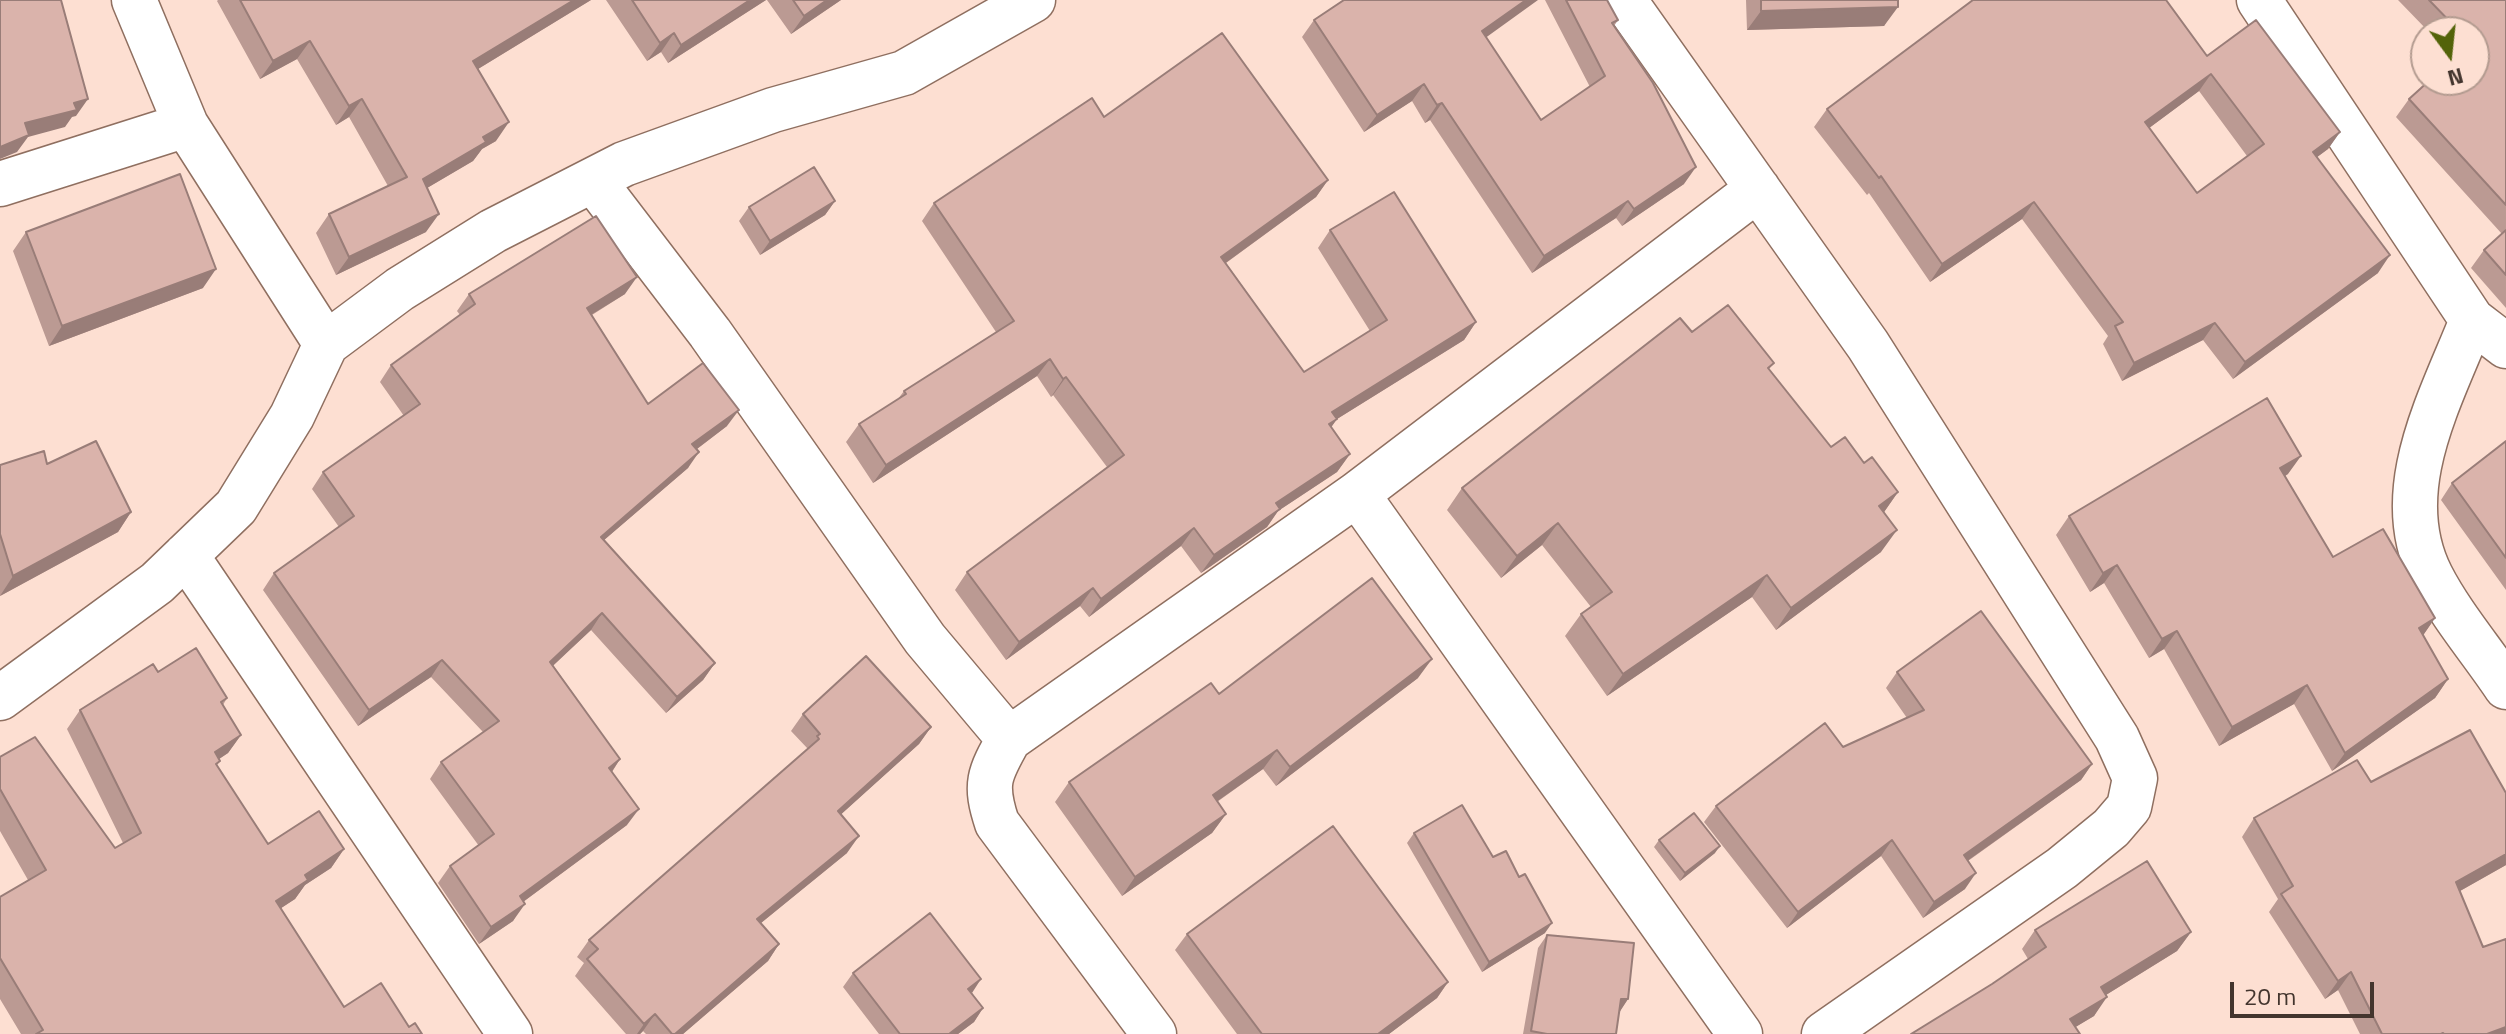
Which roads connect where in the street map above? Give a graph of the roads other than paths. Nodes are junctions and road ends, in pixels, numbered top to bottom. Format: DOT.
graph roads {
  1 [pos="134,0"];
  2 [pos="1033,0"];
  3 [pos="1624,0"];
  4 [pos="2259,0"];
  5 [pos="186,125"];
  6 [pos="593,180"];
  7 [pos="0,184"];
  8 [pos="1758,189"];
  9 [pos="2489,333"];
  10 [pos="326,344"];
  11 [pos="1357,494"];
  12 [pos="186,555"];
  13 [pos="2506,687"];
  14 [pos="0,698"];
  15 [pos="1009,739"];
  16 [pos="510,1034"];
  17 [pos="1154,1034"];
  18 [pos="1740,1034"];
  19 [pos="1824,1034"];
  1 -- 5 [label="street"];
  2 -- 6 [label="street"];
  3 -- 8 [label="street"];
  4 -- 9 [label="street"];
  5 -- 7 [label="street"];
  5 -- 10 [label="street"];
  6 -- 10 [label="street"];
  6 -- 15 [label="street"];
  8 -- 11 [label="street"];
  8 -- 19 [label="street"];
  9 -- 13 [label="street"];
  10 -- 12 [label="street"];
  11 -- 15 [label="street"];
  11 -- 18 [label="street"];
  12 -- 14 [label="street"];
  12 -- 16 [label="street"];
  15 -- 17 [label="street"];
}
